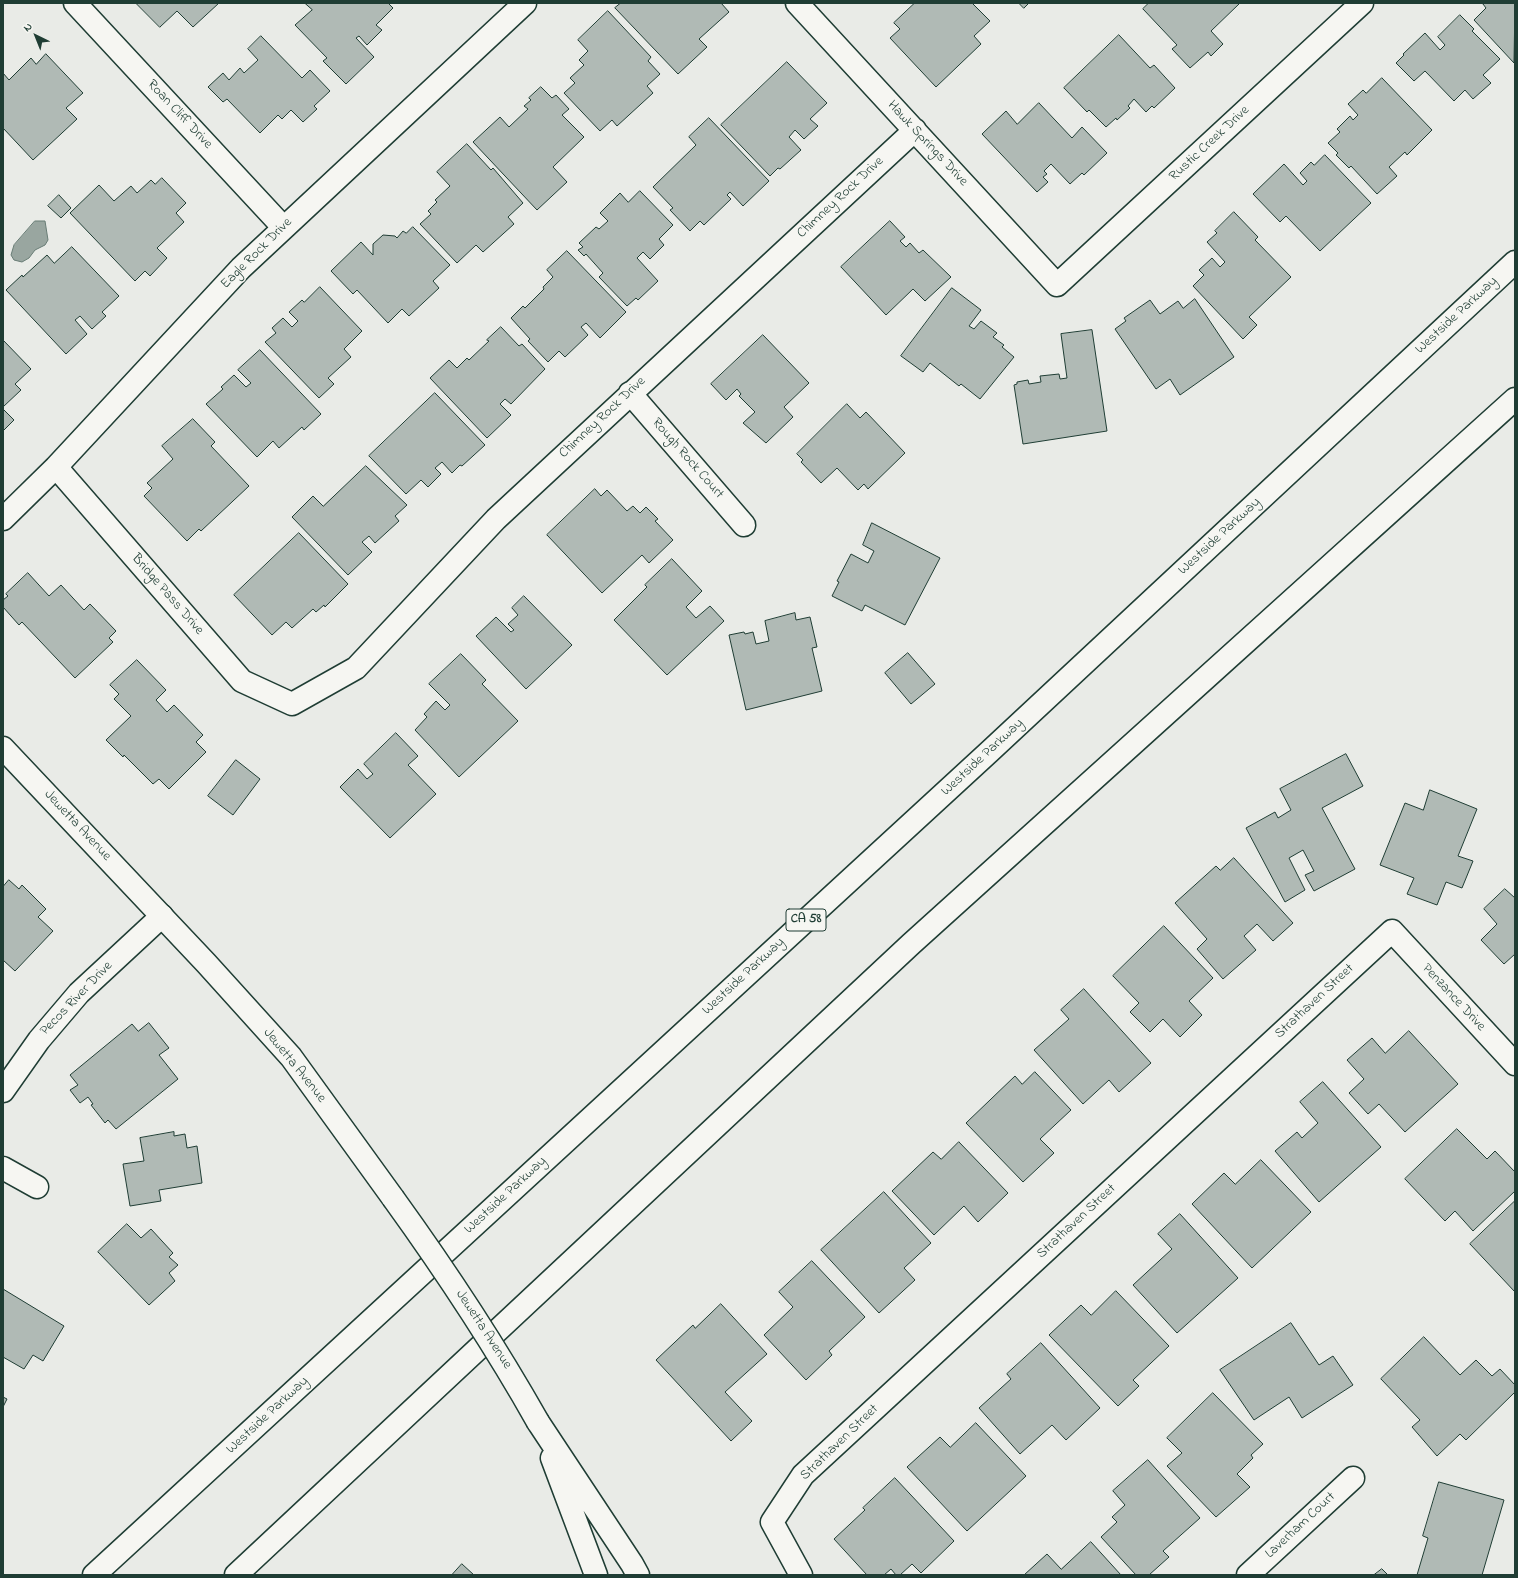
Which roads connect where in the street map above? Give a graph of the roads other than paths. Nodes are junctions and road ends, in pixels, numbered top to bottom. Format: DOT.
graph roads {
  1 [pos="75,3"];
  2 [pos="525,3"];
  3 [pos="799,3"];
  4 [pos="1362,3"];
  5 [pos="915,130"];
  6 [pos="283,227"];
  7 [pos="1515,262"];
  8 [pos="1057,285"];
  9 [pos="630,393"];
  10 [pos="1515,399"];
  11 [pos="56,467"];
  12 [pos="3,519"];
  13 [pos="744,525"];
  14 [pos="292,704"];
  15 [pos="3,748"];
  16 [pos="162,916"];
  17 [pos="1392,931"];
  18 [pos="1515,1064"];
  19 [pos="3,1091"];
  20 [pos="3,1168"];
  21 [pos="37,1187"];
  22 [pos="538,1422"];
  23 [pos="1353,1478"];
  24 [pos="94,1575"];
  25 [pos="236,1575"];
  26 [pos="596,1575"];
  27 [pos="638,1575"];
  28 [pos="800,1575"];
  29 [pos="1248,1575"];
  1 -- 6 [label="main road, Roan Cliff Drive"];
  2 -- 6 [label="main road, Eagle Rock Drive"];
  3 -- 5 [label="main road, Hawk Springs Drive"];
  4 -- 8 [label="main road, Rustic Creek Drive"];
  5 -- 8 [label="main road, Hawk Springs Drive"];
  5 -- 9 [label="main road, Chimney Rock Drive"];
  6 -- 11 [label="main road, Eagle Rock Drive"];
  7 -- 24 [label="main road, Westside Parkway / CA 58"];
  9 -- 13 [label="main road, Rough Rock Court"];
  9 -- 14 [label="main road, Chimney Rock Drive"];
  10 -- 25 [label="main road"];
  11 -- 12 [label="main road, Eagle Rock Drive"];
  11 -- 14 [label="main road, Bridge Pass Drive"];
  15 -- 16 [label="main road, Jewetta Avenue"];
  16 -- 19 [label="main road, Pecos River Drive"];
  16 -- 22 [label="main road, Jewetta Avenue, bridge"];
  17 -- 18 [label="main road, Penzance Drive"];
  17 -- 28 [label="main road, Strathaven Street"];
  20 -- 21 [label="main road"];
  22 -- 26 [label="main road, Jewetta Avenue"];
  22 -- 27 [label="main road, Jewetta Avenue"];
  23 -- 29 [label="main road, Laverham Court"];
}
